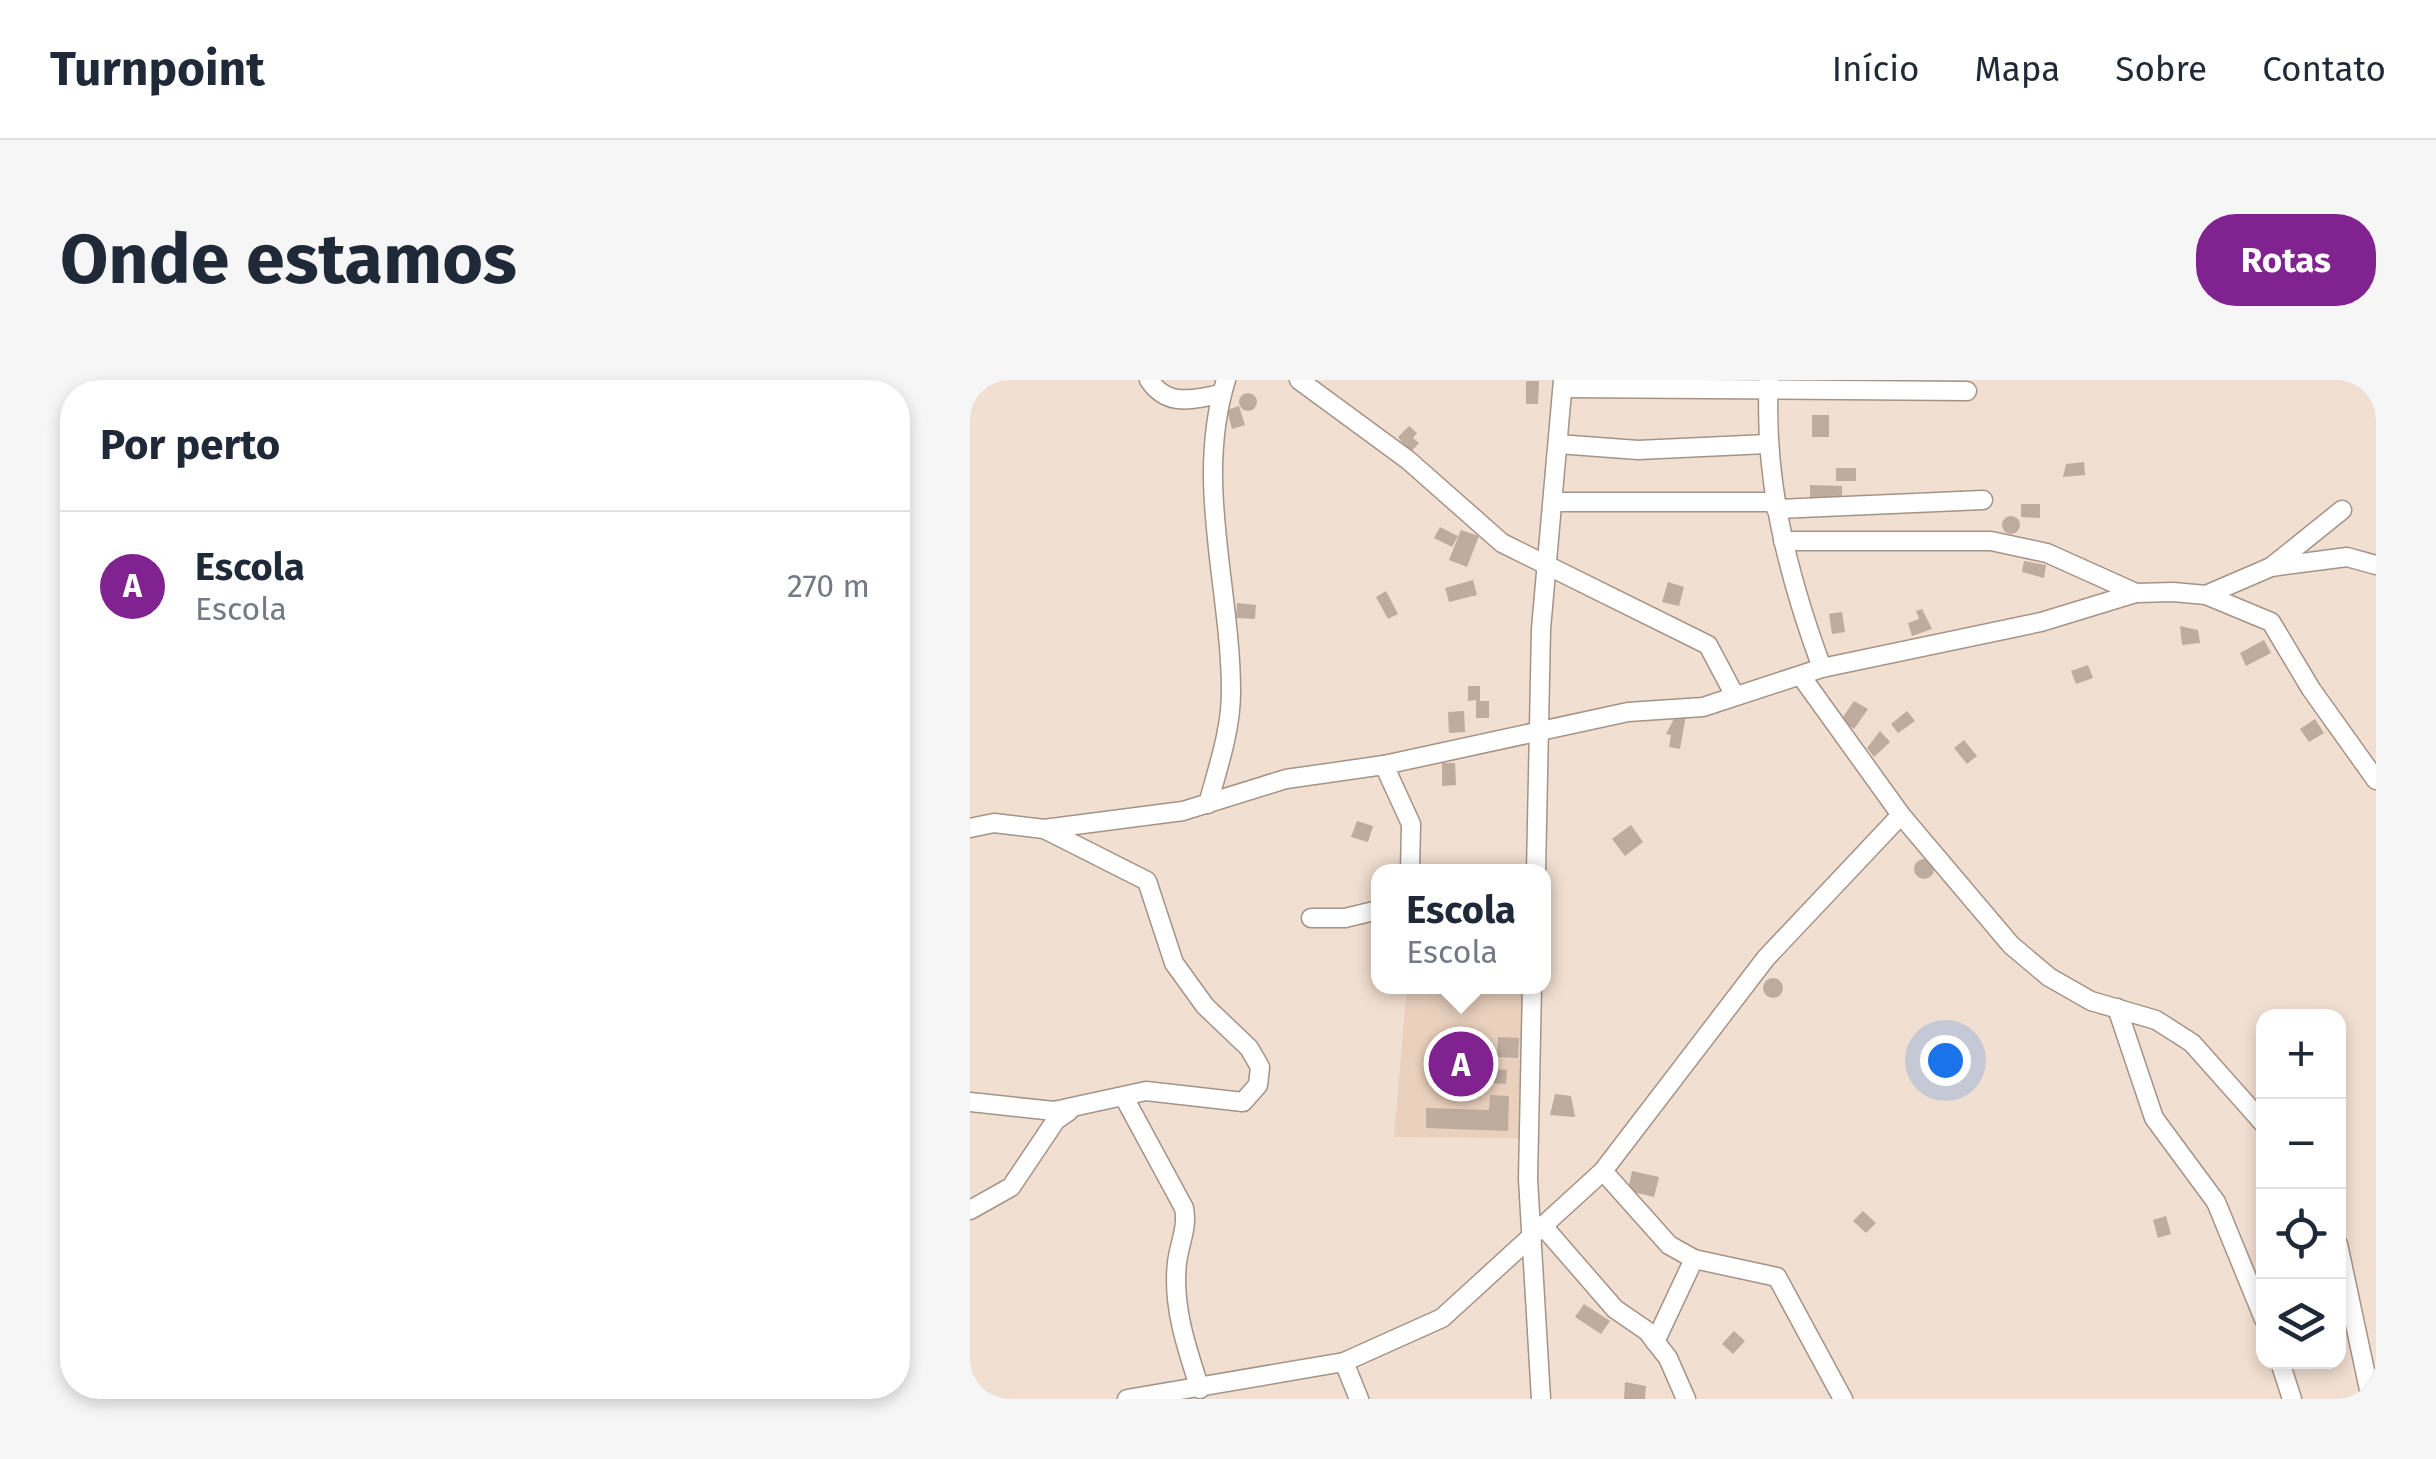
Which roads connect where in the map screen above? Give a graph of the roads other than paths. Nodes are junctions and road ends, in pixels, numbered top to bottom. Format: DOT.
graph roads {
  1 [pos="1149,380"];
  2 [pos="1299,380"];
  3 [pos="1564,384"];
  4 [pos="1769,386"];
  5 [pos="1224,387"];
  6 [pos="1966,390"];
  7 [pos="1558,444"];
  8 [pos="1768,444"];
  9 [pos="1984,500"];
  10 [pos="1553,502"];
  11 [pos="1775,505"];
  12 [pos="2342,510"];
  13 [pos="1783,541"];
  14 [pos="2376,564"];
  15 [pos="1547,565"];
  16 [pos="2271,567"];
  17 [pos="2136,593"];
  18 [pos="2206,594"];
  19 [pos="1822,668"];
  20 [pos="1802,676"];
  21 [pos="1734,694"];
  22 [pos="1541,732"];
  23 [pos="1384,764"];
  24 [pos="2376,780"];
  25 [pos="1208,804"];
  26 [pos="1901,814"];
  27 [pos="970,828"];
  28 [pos="1044,830"];
  29 [pos="1410,864"];
  30 [pos="1536,864"];
  31 [pos="1371,912"];
  32 [pos="1311,918"];
  33 [pos="1532,994"];
  34 [pos="2116,1008"];
  35 [pos="1125,1099"];
  36 [pos="970,1102"];
  37 [pos="1073,1108"];
  38 [pos="2256,1115"];
  39 [pos="1603,1171"];
  40 [pos="970,1210"];
  41 [pos="1536,1231"];
  42 [pos="1694,1258"];
  43 [pos="2345,1279"];
  44 [pos="2256,1300"];
  45 [pos="1656,1342"];
  46 [pos="1344,1362"];
  47 [pos="2282,1369"];
  48 [pos="1200,1389"];
  49 [pos="1127,1399"];
  50 [pos="1359,1399"];
  51 [pos="1541,1399"];
  52 [pos="1686,1399"];
  53 [pos="1843,1399"];
  54 [pos="2292,1399"];
  55 [pos="2371,1399"];
  1 -- 5 [label="street"];
  2 -- 15 [label="street"];
  3 -- 4 [label="street"];
  3 -- 7 [label="street"];
  4 -- 6 [label="street"];
  4 -- 8 [label="street"];
  5 -- 25 [label="street"];
  7 -- 8 [label="street"];
  7 -- 10 [label="street"];
  8 -- 11 [label="street"];
  9 -- 11 [label="street"];
  10 -- 11 [label="street"];
  10 -- 15 [label="street"];
  11 -- 13 [label="street"];
  12 -- 16 [label="street"];
  13 -- 17 [label="street"];
  13 -- 19 [label="street"];
  14 -- 16 [label="street"];
  15 -- 21 [label="street"];
  15 -- 22 [label="street"];
  16 -- 18 [label="street"];
  17 -- 18 [label="street"];
  17 -- 19 [label="street"];
  18 -- 24 [label="street"];
  19 -- 20 [label="street"];
  20 -- 21 [label="street"];
  20 -- 26 [label="street"];
  21 -- 22 [label="street"];
  22 -- 23 [label="street"];
  22 -- 30 [label="street"];
  23 -- 25 [label="street"];
  23 -- 29 [label="street"];
  25 -- 28 [label="street"];
  26 -- 34 [label="street"];
  26 -- 39 [label="street"];
  27 -- 28 [label="street"];
  28 -- 35 [label="street"];
  31 -- 32 [label="street"];
  33 -- 41 [label="street"];
  34 -- 38 [label="street"];
  34 -- 44 [label="street"];
  35 -- 37 [label="street"];
  35 -- 48 [label="street"];
  36 -- 37 [label="street"];
  37 -- 40 [label="street"];
  39 -- 41 [label="street"];
  39 -- 42 [label="street"];
  41 -- 45 [label="street"];
  41 -- 46 [label="street"];
  41 -- 51 [label="street"];
  42 -- 45 [label="street"];
  42 -- 53 [label="street"];
  43 -- 55 [label="street"];
  45 -- 52 [label="street"];
  46 -- 48 [label="street"];
  46 -- 50 [label="street"];
  47 -- 54 [label="street"];
  48 -- 49 [label="street"];
}
